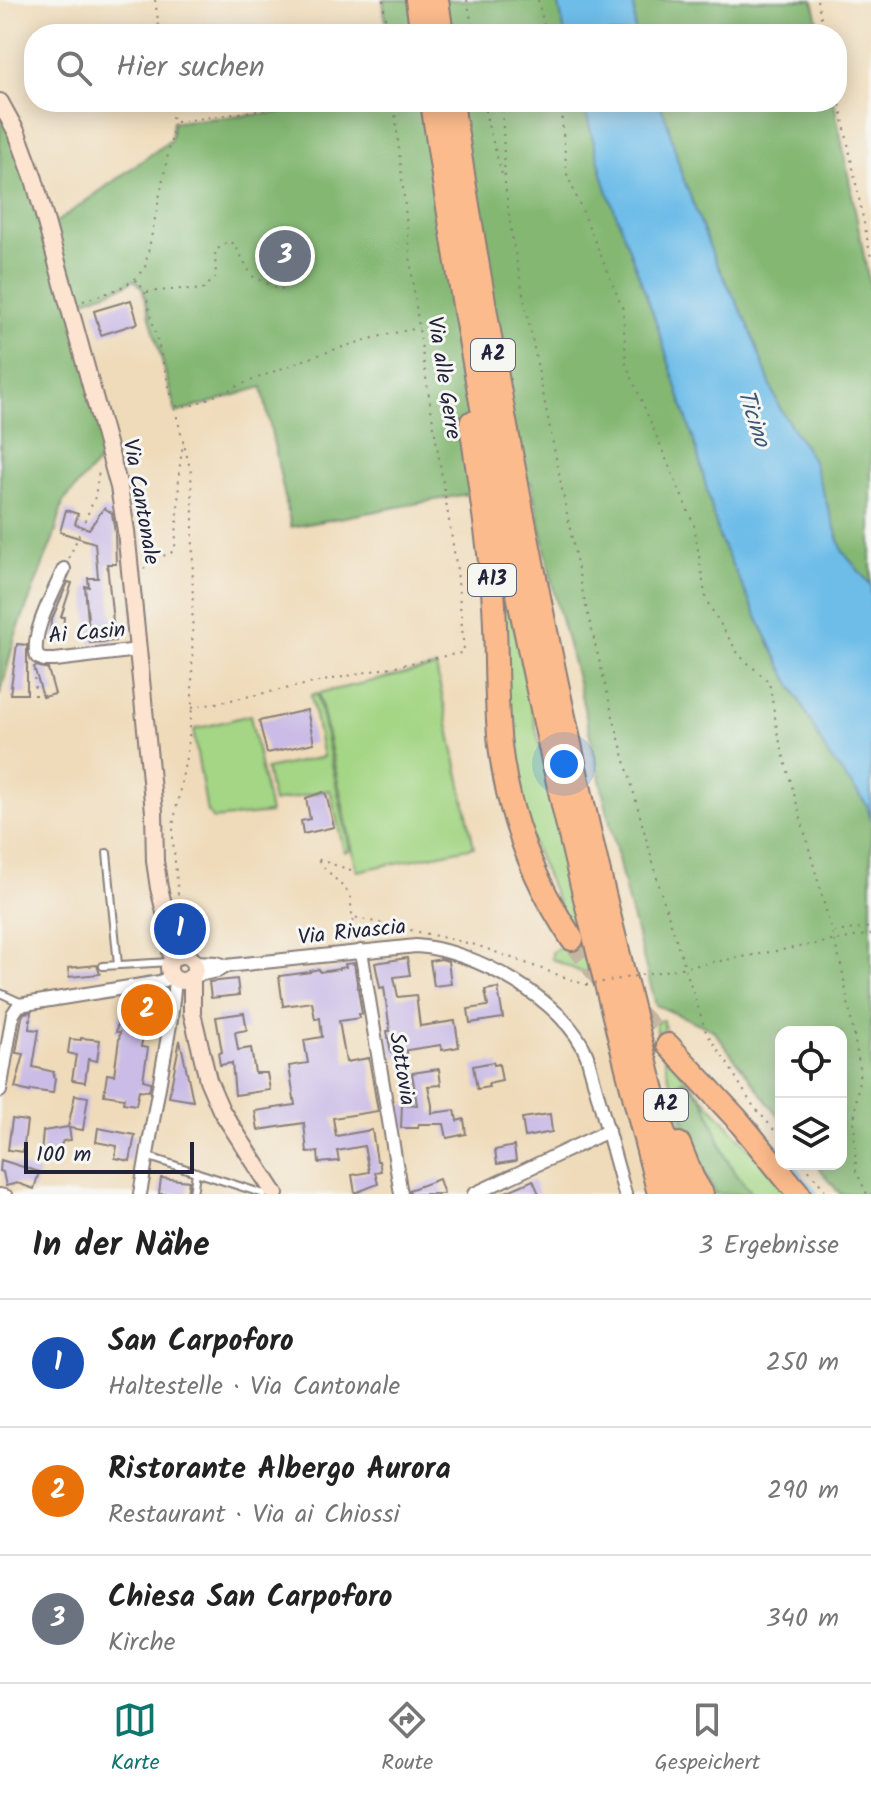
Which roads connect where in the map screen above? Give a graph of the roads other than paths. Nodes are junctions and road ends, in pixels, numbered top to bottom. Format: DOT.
graph roads {
  1 [pos="417,0"];
  2 [pos="437,0"];
  3 [pos="421,24"];
  4 [pos="441,24"];
  5 [pos="0,102"];
  6 [pos="433,112"];
  7 [pos="454,112"];
  8 [pos="460,280"];
  9 [pos="64,569"];
  10 [pos="138,650"];
  11 [pos="107,853"];
  12 [pos="572,939"];
  13 [pos="361,951"];
  14 [pos="118,965"];
  15 [pos="103,966"];
  16 [pos="180,967"];
  17 [pos="0,993"];
  18 [pos="22,1004"];
  19 [pos="192,1013"];
  20 [pos="635,1014"];
  21 [pos="171,1019"];
  22 [pos="668,1045"];
  23 [pos="0,1091"];
  24 [pos="608,1131"];
  25 [pos="146,1156"];
  26 [pos="196,1172"];
  27 [pos="0,1192"];
  28 [pos="8,1194"];
  29 [pos="140,1194"];
  30 [pos="193,1194"];
  31 [pos="264,1194"];
  32 [pos="275,1194"];
  33 [pos="401,1194"];
  34 [pos="474,1194"];
  35 [pos="625,1194"];
  36 [pos="659,1194"];
  37 [pos="679,1194"];
  38 [pos="702,1194"];
  39 [pos="799,1194"];
  1 -- 3 [label="highway"];
  2 -- 4 [label="highway"];
  5 -- 10 [label="main road, Via Cantonale"];
  6 -- 8 [label="highway, A2"];
  7 -- 20 [label="highway, A2"];
  8 -- 12 [label="highway, A13"];
  8 -- 36 [label="highway, A2"];
  9 -- 10 [label="street, Ai Casin"];
  10 -- 16 [label="main road, Via Cantonale"];
  11 -- 14 [label="lane"];
  13 -- 16 [label="street, Via Rivascia"];
  13 -- 24 [label="street, Via Rivascia"];
  13 -- 33 [label="street, Sottovia"];
  14 -- 15 [label="lane"];
  14 -- 16 [label="lane"];
  16 -- 18 [label="street, Via Rivascia"];
  16 -- 19 [label="main road, Via Cantonale"];
  16 -- 21 [label="street"];
  17 -- 18 [label="lane"];
  18 -- 23 [label="street"];
  19 -- 21 [label="street"];
  19 -- 32 [label="main road, Via Cantonale"];
  20 -- 37 [label="highway, A2"];
  20 -- 38 [label="highway, A2"];
  21 -- 25 [label="street"];
  22 -- 39 [label="highway"];
  24 -- 34 [label="street"];
  24 -- 35 [label="street, Via Rivascia"];
  25 -- 26 [label="lane"];
  25 -- 29 [label="street"];
  26 -- 30 [label="lane"];
  26 -- 31 [label="lane"];
  27 -- 28 [label="lane"];
}
